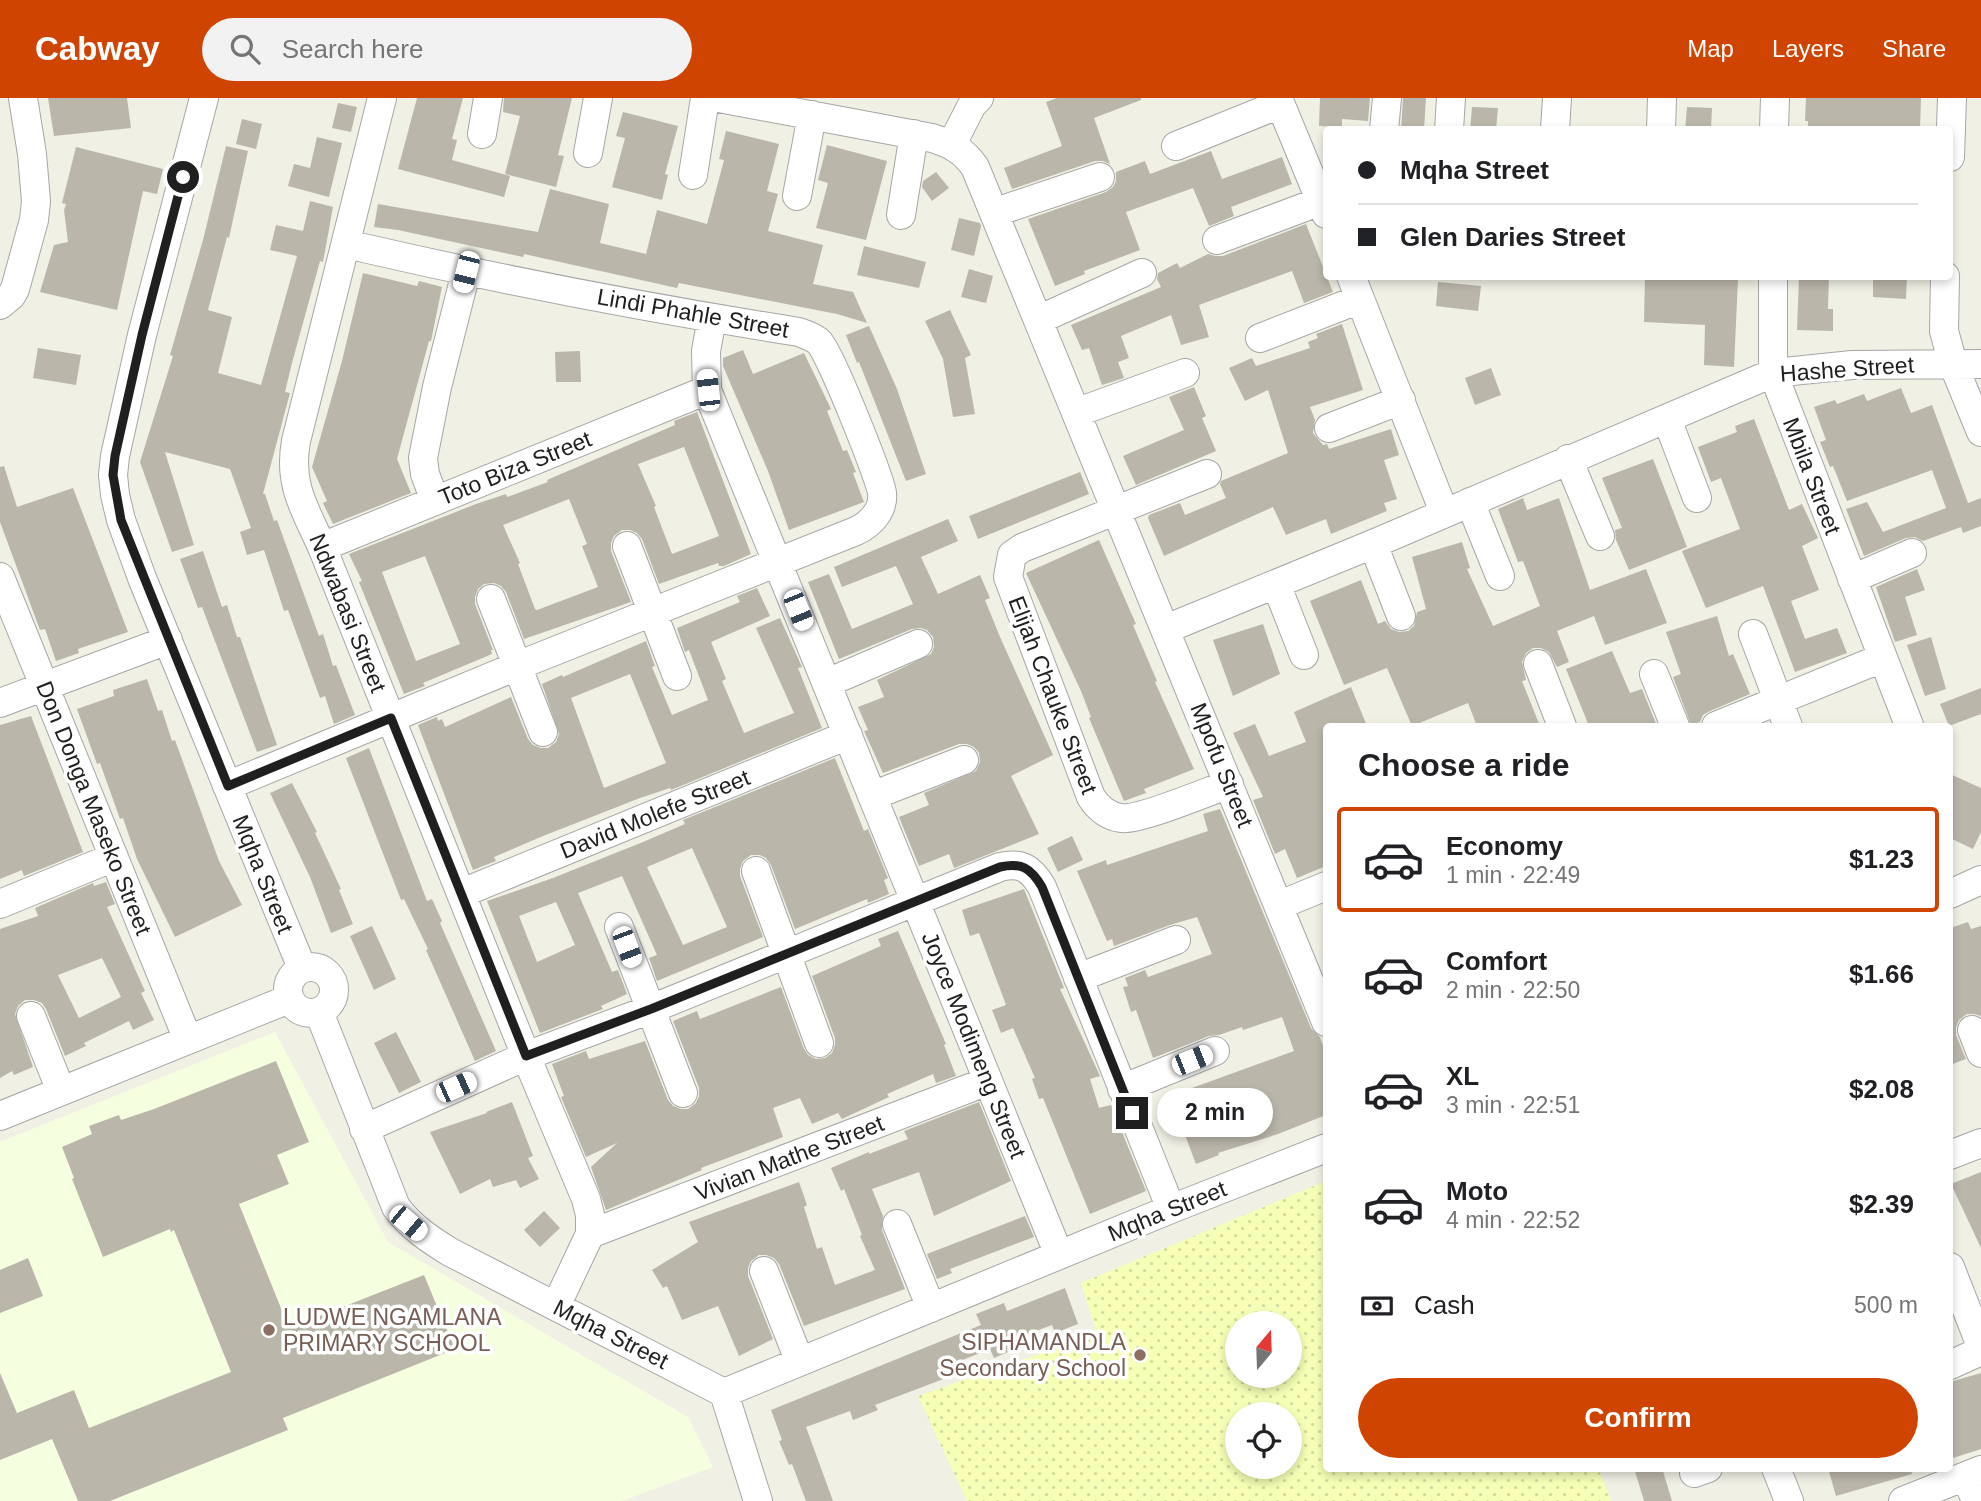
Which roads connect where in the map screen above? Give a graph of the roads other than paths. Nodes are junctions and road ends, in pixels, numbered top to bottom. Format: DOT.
graph roads {
  1 [pos="23,98"];
  2 [pos="204,98"];
  3 [pos="382,98"];
  4 [pos="488,98"];
  5 [pos="597,98"];
  6 [pos="720,98"];
  7 [pos="979,98"];
  8 [pos="1387,98"];
  9 [pos="1451,98"];
  10 [pos="1557,98"];
  11 [pos="1662,98"];
  12 [pos="1775,98"];
  13 [pos="1952,98"];
  14 [pos="1279,101"];
  15 [pos="830,111"];
  16 [pos="1384,126"];
  17 [pos="1449,126"];
  18 [pos="1555,126"];
  19 [pos="1661,126"];
  20 [pos="1774,126"];
  21 [pos="1951,126"];
  22 [pos="482,134"];
  23 [pos="914,134"];
  24 [pos="952,144"];
  25 [pos="1176,146"];
  26 [pos="588,153"];
  27 [pos="1315,159"];
  28 [pos="693,175"];
  29 [pos="1100,177"];
  30 [pos="797,196"];
  31 [pos="1323,202"];
  32 [pos="1323,207"];
  33 [pos="996,212"];
  34 [pos="901,215"];
  35 [pos="1217,240"];
  36 [pos="346,244"];
  37 [pos="466,272"];
  38 [pos="1142,273"];
  39 [pos="1773,280"];
  40 [pos="1945,280"];
  41 [pos="1355,288"];
  42 [pos="0,305"];
  43 [pos="712,318"];
  44 [pos="1038,320"];
  45 [pos="1260,338"];
  46 [pos="1953,364"];
  47 [pos="1981,364"];
  48 [pos="1185,373"];
  49 [pos="1773,373"];
  50 [pos="708,390"];
  51 [pos="1401,400"];
  52 [pos="1078,412"];
  53 [pos="1667,419"];
  54 [pos="1329,428"];
  55 [pos="1981,432"];
  56 [pos="1568,459"];
  57 [pos="1207,474"];
  58 [pos="1697,498"];
  59 [pos="435,501"];
  60 [pos="1470,502"];
  61 [pos="1116,509"];
  62 [pos="1444,512"];
  63 [pos="1600,537"];
  64 [pos="1373,544"];
  65 [pos="627,546"];
  66 [pos="322,547"];
  67 [pos="1912,553"];
  68 [pos="778,561"];
  69 [pos="1500,576"];
  70 [pos="0,577"];
  71 [pos="1852,579"];
  72 [pos="1276,584"];
  73 [pos="491,599"];
  74 [pos="652,611"];
  75 [pos="1401,616"];
  76 [pos="1166,629"];
  77 [pos="1753,634"];
  78 [pos="168,640"];
  79 [pos="918,644"];
  80 [pos="1304,655"];
  81 [pos="1882,659"];
  82 [pos="1538,664"];
  83 [pos="517,666"];
  84 [pos="1654,674"];
  85 [pos="677,676"];
  86 [pos="827,683"];
  87 [pos="44,686"];
  88 [pos="0,703"];
  89 [pos="1783,714"];
  90 [pos="391,718"];
  91 [pos="1561,723"];
  92 [pos="1674,723"];
  93 [pos="1733,723"];
  94 [pos="1908,723"];
  95 [pos="543,732"];
  96 [pos="848,735"];
  97 [pos="964,760"];
  98 [pos="1229,784"];
  99 [pos="228,786"];
  100 [pos="872,796"];
  101 [pos="114,857"];
  102 [pos="756,871"];
  103 [pos="1981,880"];
  104 [pos="1323,887"];
  105 [pos="462,893"];
  106 [pos="1953,893"];
  107 [pos="916,903"];
  108 [pos="0,904"];
  109 [pos="1280,905"];
  110 [pos="619,927"];
  111 [pos="1176,940"];
  112 [pos="786,955"];
  113 [pos="302,968"];
  114 [pos="1078,978"];
  115 [pos="289,999"];
  116 [pos="651,1009"];
  117 [pos="319,1012"];
  118 [pos="1323,1014"];
  119 [pos="31,1016"];
  120 [pos="188,1040"];
  121 [pos="819,1043"];
  122 [pos="1215,1051"];
  123 [pos="526,1056"];
  124 [pos="988,1081"];
  125 [pos="1122,1089"];
  126 [pos="61,1091"];
  127 [pos="683,1093"];
  128 [pos="0,1116"];
  129 [pos="364,1129"];
  130 [pos="1981,1143"];
  131 [pos="1323,1149"];
  132 [pos="1953,1154"];
  133 [pos="1171,1209"];
  134 [pos="897,1224"];
  135 [pos="590,1234"];
  136 [pos="1059,1255"];
  137 [pos="765,1271"];
  138 [pos="1953,1275"];
  139 [pos="556,1306"];
  140 [pos="931,1308"];
  141 [pos="1981,1346"];
  142 [pos="1981,1351"];
  143 [pos="799,1360"];
  144 [pos="1953,1364"];
  145 [pos="724,1392"];
  146 [pos="1778,1472"];
  147 [pos="1974,1482"];
  148 [pos="758,1501"];
  149 [pos="1789,1501"];
  150 [pos="1903,1501"];
  1 -- 42 [label="street"];
  2 -- 78 [label="street, Mqha Street"];
  3 -- 36 [label="street, Ndwabasi Street"];
  4 -- 22 [label="street"];
  5 -- 26 [label="street"];
  6 -- 15 [label="street"];
  6 -- 28 [label="street"];
  7 -- 24 [label="street"];
  8 -- 16 [label="street"];
  9 -- 17 [label="street"];
  10 -- 18 [label="street"];
  11 -- 19 [label="street"];
  12 -- 20 [label="street"];
  13 -- 21 [label="street"];
  14 -- 25 [label="street"];
  14 -- 27 [label="street"];
  15 -- 23 [label="street"];
  15 -- 30 [label="street"];
  23 -- 24 [label="street"];
  23 -- 34 [label="street"];
  24 -- 33 [label="street, Mpofu Street"];
  27 -- 31 [label="street"];
  29 -- 33 [label="street"];
  32 -- 35 [label="street"];
  33 -- 44 [label="street, Mpofu Street"];
  36 -- 37 [label="street, Lindi Phahle Street"];
  36 -- 66 [label="street, Ndwabasi Street"];
  37 -- 43 [label="street, Lindi Phahle Street"];
  37 -- 59 [label="street"];
  38 -- 44 [label="street"];
  39 -- 49 [label="street"];
  40 -- 46 [label="street"];
  41 -- 45 [label="street"];
  41 -- 51 [label="street"];
  43 -- 50 [label="street, Joyce Modimeng Street"];
  43 -- 68 [label="street, Lindi Phahle Street"];
  44 -- 52 [label="street, Mpofu Street"];
  46 -- 47 [label="street, Hashe Street"];
  46 -- 49 [label="street, Hashe Street"];
  46 -- 55 [label="street"];
  48 -- 52 [label="street"];
  49 -- 53 [label="street, Hashe Street"];
  49 -- 71 [label="street, Mbila Street"];
  50 -- 59 [label="street, Toto Biza Street"];
  50 -- 68 [label="street, Joyce Modimeng Street"];
  51 -- 54 [label="street"];
  51 -- 62 [label="street"];
  52 -- 61 [label="street, Mpofu Street"];
  53 -- 56 [label="street, Hashe Street"];
  53 -- 58 [label="street"];
  56 -- 60 [label="street, Hashe Street"];
  56 -- 63 [label="street"];
  57 -- 61 [label="street"];
  59 -- 66 [label="street, Toto Biza Street"];
  60 -- 62 [label="street, Hashe Street"];
  60 -- 69 [label="street"];
  61 -- 76 [label="street, Mpofu Street"];
  61 -- 98 [label="street, Elijah Chauke Street"];
  62 -- 64 [label="street, Hashe Street"];
  64 -- 72 [label="street, Hashe Street"];
  64 -- 75 [label="street"];
  65 -- 74 [label="street"];
  66 -- 90 [label="street, Ndwabasi Street"];
  67 -- 71 [label="street"];
  68 -- 74 [label="street, Lindi Phahle Street"];
  68 -- 86 [label="street, Joyce Modimeng Street"];
  70 -- 87 [label="street, Don Donga Maseko Street"];
  71 -- 81 [label="street, Mbila Street"];
  72 -- 76 [label="street, Hashe Street"];
  72 -- 80 [label="street"];
  73 -- 83 [label="street"];
  74 -- 83 [label="street, Lindi Phahle Street"];
  74 -- 85 [label="street"];
  76 -- 98 [label="street, Mpofu Street"];
  77 -- 89 [label="street"];
  78 -- 87 [label="street"];
  78 -- 99 [label="street, Mqha Street"];
  79 -- 86 [label="street"];
  81 -- 89 [label="street"];
  81 -- 94 [label="street, Mbila Street"];
  82 -- 91 [label="street"];
  83 -- 90 [label="street, Lindi Phahle Street"];
  83 -- 95 [label="street"];
  84 -- 92 [label="street"];
  86 -- 96 [label="street, Joyce Modimeng Street"];
  87 -- 88 [label="street"];
  87 -- 101 [label="street, Don Donga Maseko Street"];
  89 -- 93 [label="street"];
  90 -- 99 [label="street, Lindi Phahle Street"];
  90 -- 105 [label="street, Ndwabasi Street"];
  96 -- 100 [label="street, Joyce Modimeng Street"];
  96 -- 105 [label="street, David Molefe Street"];
  97 -- 100 [label="street"];
  98 -- 109 [label="street, Mpofu Street"];
  99 -- 113 [label="street, Mqha Street"];
  100 -- 107 [label="street, Joyce Modimeng Street"];
  101 -- 108 [label="street"];
  101 -- 120 [label="street, Don Donga Maseko Street"];
  102 -- 112 [label="street"];
  103 -- 106 [label="street"];
  104 -- 109 [label="street"];
  105 -- 123 [label="street, Ndwabasi Street"];
  107 -- 112 [label="street"];
  107 -- 114 [label="street"];
  107 -- 124 [label="street, Joyce Modimeng Street"];
  109 -- 118 [label="street, Mpofu Street"];
  110 -- 116 [label="street"];
  111 -- 114 [label="street"];
  112 -- 116 [label="street"];
  112 -- 121 [label="street"];
  113 -- 115 [label="street"];
  113 -- 117 [label="street"];
  114 -- 125 [label="street"];
  115 -- 117 [label="street"];
  115 -- 120 [label="street"];
  116 -- 123 [label="street"];
  116 -- 127 [label="street"];
  117 -- 129 [label="street, Mqha Street"];
  119 -- 126 [label="street"];
  120 -- 126 [label="street"];
  122 -- 125 [label="street"];
  123 -- 129 [label="street"];
  123 -- 135 [label="street, Ndwabasi Street"];
  124 -- 135 [label="street, Vivian Mathe Street"];
  124 -- 136 [label="street, Joyce Modimeng Street"];
  125 -- 133 [label="street"];
  126 -- 128 [label="street"];
  129 -- 139 [label="street, Mqha Street"];
  130 -- 132 [label="street"];
  131 -- 133 [label="street, Mqha Street"];
  133 -- 136 [label="street, Mqha Street"];
  134 -- 140 [label="street"];
  135 -- 139 [label="street"];
  136 -- 140 [label="street, Mqha Street"];
  137 -- 143 [label="street"];
  138 -- 141 [label="street"];
  139 -- 145 [label="street, Mqha Street"];
  140 -- 143 [label="street, Mqha Street"];
  142 -- 144 [label="street"];
  143 -- 145 [label="street, Mqha Street"];
  145 -- 148 [label="street"];
  146 -- 149 [label="street"];
  147 -- 150 [label="street"];
}
